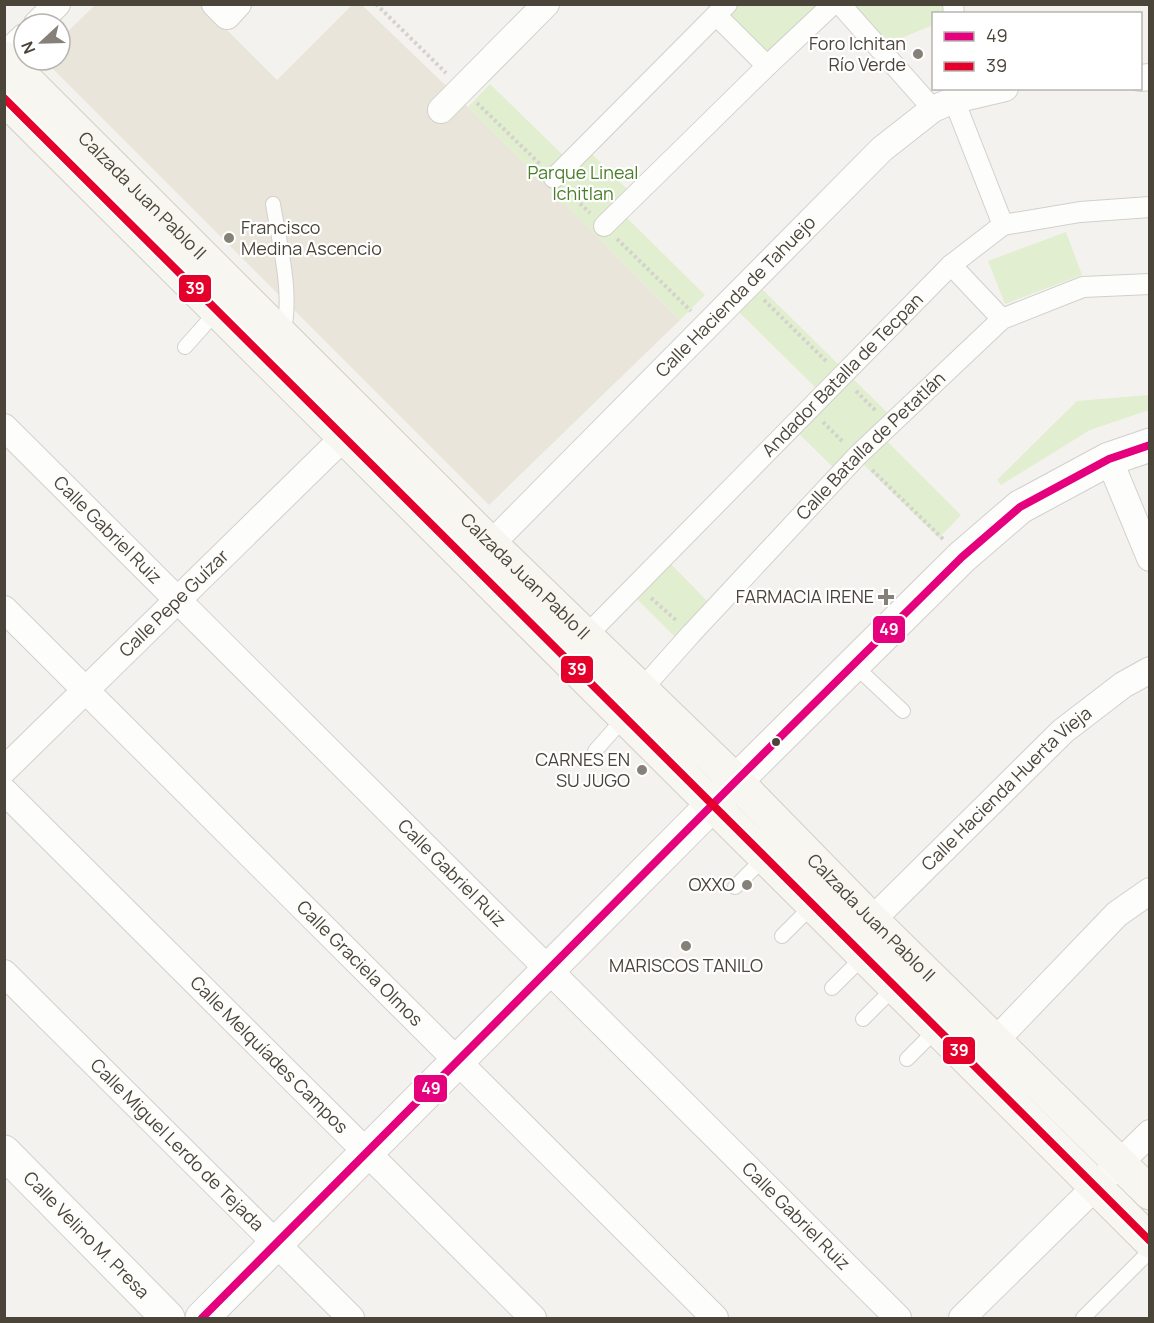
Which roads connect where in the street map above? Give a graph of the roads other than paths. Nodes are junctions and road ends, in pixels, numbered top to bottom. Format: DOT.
graph roads {
  1 [pos="215,4"];
  2 [pos="238,4"];
  3 [pos="546,4"];
  4 [pos="834,5"];
  5 [pos="722,10"];
  6 [pos="4,57"];
  7 [pos="767,66"];
  8 [pos="932,82"];
  9 [pos="996,90"];
  10 [pos="4,98"];
  11 [pos="954,99"];
  12 [pos="441,110"];
  13 [pos="554,178"];
  14 [pos="273,204"];
  15 [pos="1149,207"];
  16 [pos="1004,225"];
  17 [pos="604,226"];
  18 [pos="951,266"];
  19 [pos="1149,284"];
  20 [pos="218,310"];
  21 [pos="1002,320"];
  22 [pos="283,335"];
  23 [pos="185,347"];
  24 [pos="4,427"];
  25 [pos="344,437"];
  26 [pos="1149,445"];
  27 [pos="1109,459"];
  28 [pos="491,544"];
  29 [pos="1149,558"];
  30 [pos="178,600"];
  31 [pos="4,609"];
  32 [pos="586,636"];
  33 [pos="854,664"];
  34 [pos="1149,670"];
  35 [pos="642,689"];
  36 [pos="86,690"];
  37 [pos="903,711"];
  38 [pos="625,717"];
  39 [pos="594,751"];
  40 [pos="4,771"];
  41 [pos="736,781"];
  42 [pos="4,791"];
  43 [pos="712,805"];
  44 [pos="765,858"];
  45 [pos="735,887"];
  46 [pos="1149,891"];
  47 [pos="813,905"];
  48 [pos="872,920"];
  49 [pos="782,936"];
  50 [pos="864,956"];
  51 [pos="549,969"];
  52 [pos="4,973"];
  53 [pos="895,987"];
  54 [pos="832,988"];
  55 [pos="863,1019"];
  56 [pos="937,1029"];
  57 [pos="995,1041"];
  58 [pos="907,1059"];
  59 [pos="458,1061"];
  60 [pos="1149,1133"];
  61 [pos="4,1152"];
  62 [pos="367,1153"];
  63 [pos="1119,1163"];
  64 [pos="1094,1186"];
  65 [pos="1149,1193"];
  66 [pos="1149,1241"];
  67 [pos="276,1244"];
  68 [pos="1149,1251"];
  69 [pos="168,1318"];
  70 [pos="202,1318"];
  71 [pos="351,1318"];
  72 [pos="533,1318"];
  73 [pos="715,1318"];
  74 [pos="898,1318"];
  75 [pos="962,1318"];
  76 [pos="1083,1318"];
  1 -- 2 [label="street"];
  3 -- 12 [label="street"];
  4 -- 7 [label="street"];
  4 -- 8 [label="street"];
  5 -- 7 [label="street"];
  5 -- 13 [label="street"];
  6 -- 22 [label="main road, Calzada Juan Pablo II"];
  7 -- 17 [label="street"];
  9 -- 11 [label="street, Calle Hacienda de Tahuejo"];
  10 -- 20 [label="main road, Calzada Juan Pablo II"];
  11 -- 16 [label="street"];
  11 -- 28 [label="street, Calle Hacienda de Tahuejo"];
  14 -- 22 [label="lane"];
  15 -- 16 [label="street, Andador Batalla de Tecpan"];
  16 -- 18 [label="street, Andador Batalla de Tecpan"];
  18 -- 21 [label="street"];
  18 -- 32 [label="street, Andador Batalla de Tecpan"];
  19 -- 21 [label="street, Calle Batalla de Petatlán"];
  20 -- 23 [label="lane"];
  20 -- 25 [label="main road, Calzada Juan Pablo II"];
  21 -- 35 [label="street, Calle Batalla de Petatlán"];
  22 -- 28 [label="main road, Calzada Juan Pablo II"];
  24 -- 30 [label="street, Calle Gabriel Ruiz"];
  25 -- 30 [label="street, Calle Pepe Guízar"];
  25 -- 38 [label="main road, Calzada Juan Pablo II"];
  26 -- 27 [label="street"];
  27 -- 29 [label="street"];
  27 -- 33 [label="street"];
  28 -- 32 [label="main road, Calzada Juan Pablo II"];
  30 -- 36 [label="street, Calle Pepe Guízar"];
  30 -- 51 [label="street, Calle Gabriel Ruiz"];
  31 -- 36 [label="street, Calle Graciela Olmos"];
  32 -- 35 [label="main road, Calzada Juan Pablo II"];
  33 -- 37 [label="lane"];
  33 -- 41 [label="street"];
  34 -- 48 [label="street, Calle Hacienda Huerta Vieja"];
  35 -- 41 [label="main road, Calzada Juan Pablo II"];
  36 -- 40 [label="street, Calle Pepe Guízar"];
  36 -- 59 [label="street, Calle Graciela Olmos"];
  38 -- 39 [label="lane"];
  38 -- 43 [label="main road, Calzada Juan Pablo II"];
  41 -- 43 [label="street"];
  41 -- 48 [label="main road, Calzada Juan Pablo II"];
  42 -- 62 [label="street, Calle Melquíades Campos"];
  43 -- 44 [label="main road, Calzada Juan Pablo II"];
  43 -- 51 [label="street"];
  44 -- 45 [label="lane"];
  44 -- 47 [label="main road, Calzada Juan Pablo II"];
  46 -- 57 [label="street"];
  47 -- 49 [label="lane"];
  47 -- 50 [label="main road, Calzada Juan Pablo II"];
  48 -- 57 [label="main road, Calzada Juan Pablo II"];
  50 -- 53 [label="main road, Calzada Juan Pablo II"];
  50 -- 54 [label="lane"];
  51 -- 59 [label="street"];
  51 -- 74 [label="street, Calle Gabriel Ruiz"];
  52 -- 67 [label="street, Calle Miguel Lerdo de Tejada"];
  53 -- 55 [label="lane"];
  53 -- 56 [label="main road, Calzada Juan Pablo II"];
  56 -- 58 [label="lane"];
  56 -- 64 [label="main road, Calzada Juan Pablo II"];
  57 -- 63 [label="main road, Calzada Juan Pablo II"];
  59 -- 62 [label="street"];
  59 -- 73 [label="street, Calle Graciela Olmos"];
  60 -- 63 [label="street"];
  61 -- 69 [label="street, Calle Velino M. Presa"];
  62 -- 67 [label="street"];
  62 -- 72 [label="street, Calle Melquíades Campos"];
  63 -- 64 [label="street"];
  63 -- 65 [label="main road, Calzada Juan Pablo II"];
  64 -- 66 [label="main road, Calzada Juan Pablo II"];
  64 -- 75 [label="street"];
  67 -- 70 [label="street"];
  67 -- 71 [label="street, Calle Miguel Lerdo de Tejada"];
  68 -- 76 [label="lane"];
}
